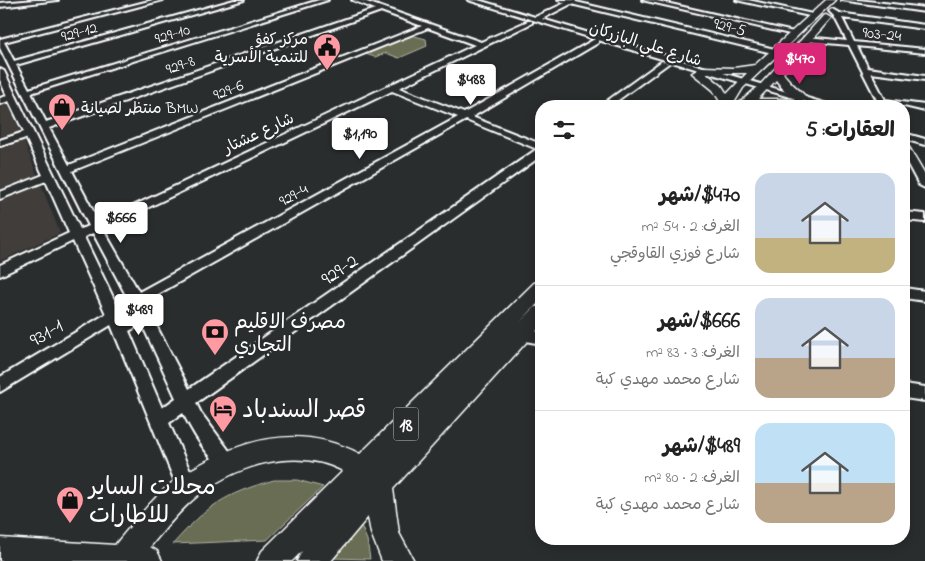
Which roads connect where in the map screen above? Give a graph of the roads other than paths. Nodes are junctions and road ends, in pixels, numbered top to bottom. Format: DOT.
graph roads {
  1 [pos="55,0"];
  2 [pos="160,0"];
  3 [pos="241,0"];
  4 [pos="325,0"];
  5 [pos="355,0"];
  6 [pos="458,0"];
  7 [pos="471,0"];
  8 [pos="561,0"];
  9 [pos="645,0"];
  10 [pos="739,0"];
  11 [pos="844,0"];
  12 [pos="574,1"];
  13 [pos="0,4"];
  14 [pos="833,9"];
  15 [pos="382,10"];
  16 [pos="925,10"];
  17 [pos="814,15"];
  18 [pos="533,21"];
  19 [pos="428,26"];
  20 [pos="925,27"];
  21 [pos="794,33"];
  22 [pos="807,39"];
  23 [pos="0,40"];
  24 [pos="596,41"];
  25 [pos="852,44"];
  26 [pos="482,45"];
  27 [pos="776,52"];
  28 [pos="925,52"];
  29 [pos="665,63"];
  30 [pos="4,64"];
  31 [pos="760,68"];
  32 [pos="864,70"];
  33 [pos="700,71"];
  34 [pos="776,73"];
  35 [pos="925,78"];
  36 [pos="751,86"];
  37 [pos="392,88"];
  38 [pos="27,92"];
  39 [pos="6,99"];
  40 [pos="613,100"];
  41 [pos="724,100"];
  42 [pos="733,100"];
  43 [pos="745,100"];
  44 [pos="795,100"];
  45 [pos="799,100"];
  46 [pos="881,100"];
  47 [pos="910,107"];
  48 [pos="925,108"];
  49 [pos="465,117"];
  50 [pos="45,126"];
  51 [pos="910,130"];
  52 [pos="30,133"];
  53 [pos="925,135"];
  54 [pos="910,138"];
  55 [pos="925,142"];
  56 [pos="0,143"];
  57 [pos="535,146"];
  58 [pos="59,153"];
  59 [pos="535,153"];
  60 [pos="42,158"];
  61 [pos="910,159"];
  62 [pos="67,169"];
  63 [pos="50,176"];
  64 [pos="925,185"];
  65 [pos="0,196"];
  66 [pos="910,217"];
  67 [pos="925,218"];
  68 [pos="96,228"];
  69 [pos="76,235"];
  70 [pos="0,271"];
  71 [pos="910,294"];
  72 [pos="535,295"];
  73 [pos="925,296"];
  74 [pos="136,300"];
  75 [pos="145,316"];
  76 [pos="118,322"];
  77 [pos="530,336"];
  78 [pos="0,385"];
  79 [pos="910,392"];
  80 [pos="925,394"];
  81 [pos="186,401"];
  82 [pos="159,420"];
  83 [pos="229,462"];
  84 [pos="371,476"];
  85 [pos="187,487"];
  86 [pos="0,552"];
  87 [pos="134,560"];
  88 [pos="272,561"];
  89 [pos="312,561"];
  90 [pos="399,561"];
  1 -- 13 [label="street"];
  2 -- 23 [label="street"];
  3 -- 30 [label="street, 929-12"];
  4 -- 38 [label="street, 929-10"];
  5 -- 15 [label="street"];
  6 -- 18 [label="street, شارع علي البازركان"];
  7 -- 18 [label="street, شارع علي البازركان"];
  8 -- 12 [label="street, 929-5"];
  9 -- 21 [label="street"];
  10 -- 17 [label="street"];
  11 -- 14 [label="main road"];
  11 -- 16 [label="street"];
  12 -- 18 [label="street, شارع عشتار"];
  12 -- 27 [label="street, 929-5"];
  14 -- 17 [label="main road"];
  14 -- 20 [label="street"];
  14 -- 22 [label="main road"];
  14 -- 25 [label="street"];
  15 -- 19 [label="street"];
  15 -- 50 [label="street, 929-8"];
  17 -- 21 [label="main road"];
  18 -- 24 [label="street, شارع علي البازركان"];
  18 -- 26 [label="street, شارع عشتار"];
  18 -- 33 [label="street, شارع علي البازركان"];
  19 -- 26 [label="street"];
  19 -- 62 [label="street, 929-6"];
  21 -- 27 [label="main road"];
  22 -- 25 [label="street, 903-24"];
  22 -- 34 [label="main road"];
  23 -- 30 [label="street"];
  24 -- 29 [label="street, شارع علي البازركان"];
  24 -- 49 [label="street, 929-4"];
  25 -- 28 [label="street, 903-24"];
  25 -- 32 [label="street"];
  26 -- 37 [label="street, شارع عشتار"];
  27 -- 31 [label="main road"];
  29 -- 33 [label="street, شارع علي البازركان"];
  29 -- 40 [label="street"];
  30 -- 38 [label="street"];
  30 -- 39 [label="street"];
  31 -- 33 [label="main road"];
  31 -- 36 [label="main road"];
  32 -- 35 [label="street"];
  32 -- 46 [label="street"];
  33 -- 36 [label="street, شارع علي البازركان"];
  33 -- 41 [label="main road"];
  34 -- 36 [label="main road"];
  34 -- 45 [label="main road"];
  36 -- 42 [label="main road"];
  36 -- 43 [label="main road"];
  36 -- 44 [label="street, شارع علي البازركان"];
  37 -- 49 [label="street"];
  37 -- 68 [label="street, شارع عشتار"];
  38 -- 50 [label="street"];
  39 -- 52 [label="street"];
  47 -- 48 [label="street"];
  49 -- 57 [label="street"];
  49 -- 74 [label="street, 929-4"];
  50 -- 58 [label="street"];
  51 -- 53 [label="street"];
  52 -- 56 [label="street"];
  52 -- 60 [label="street"];
  54 -- 55 [label="street"];
  58 -- 60 [label="street"];
  58 -- 62 [label="street"];
  59 -- 81 [label="street, 929-2"];
  60 -- 63 [label="street"];
  61 -- 64 [label="street"];
  62 -- 68 [label="street"];
  63 -- 65 [label="street"];
  63 -- 69 [label="street"];
  66 -- 67 [label="street"];
  68 -- 69 [label="street, شارع عشتار"];
  68 -- 74 [label="street"];
  69 -- 70 [label="street, شارع عشتار"];
  69 -- 76 [label="street"];
  71 -- 73 [label="street"];
  72 -- 84 [label="main road, 18"];
  74 -- 75 [label="street"];
  75 -- 76 [label="street, 931-1"];
  75 -- 81 [label="street"];
  76 -- 78 [label="street, 931-1"];
  76 -- 82 [label="street"];
  77 -- 84 [label="main road, 18"];
  79 -- 80 [label="street"];
  81 -- 82 [label="street, 929-2"];
  81 -- 83 [label="street"];
  82 -- 85 [label="street"];
  83 -- 84 [label="main road"];
  83 -- 85 [label="main road"];
  84 -- 88 [label="main road, 18"];
  84 -- 89 [label="main road, 18"];
  84 -- 90 [label="main road"];
  85 -- 87 [label="main road"];
  86 -- 87 [label="main road"];
}
